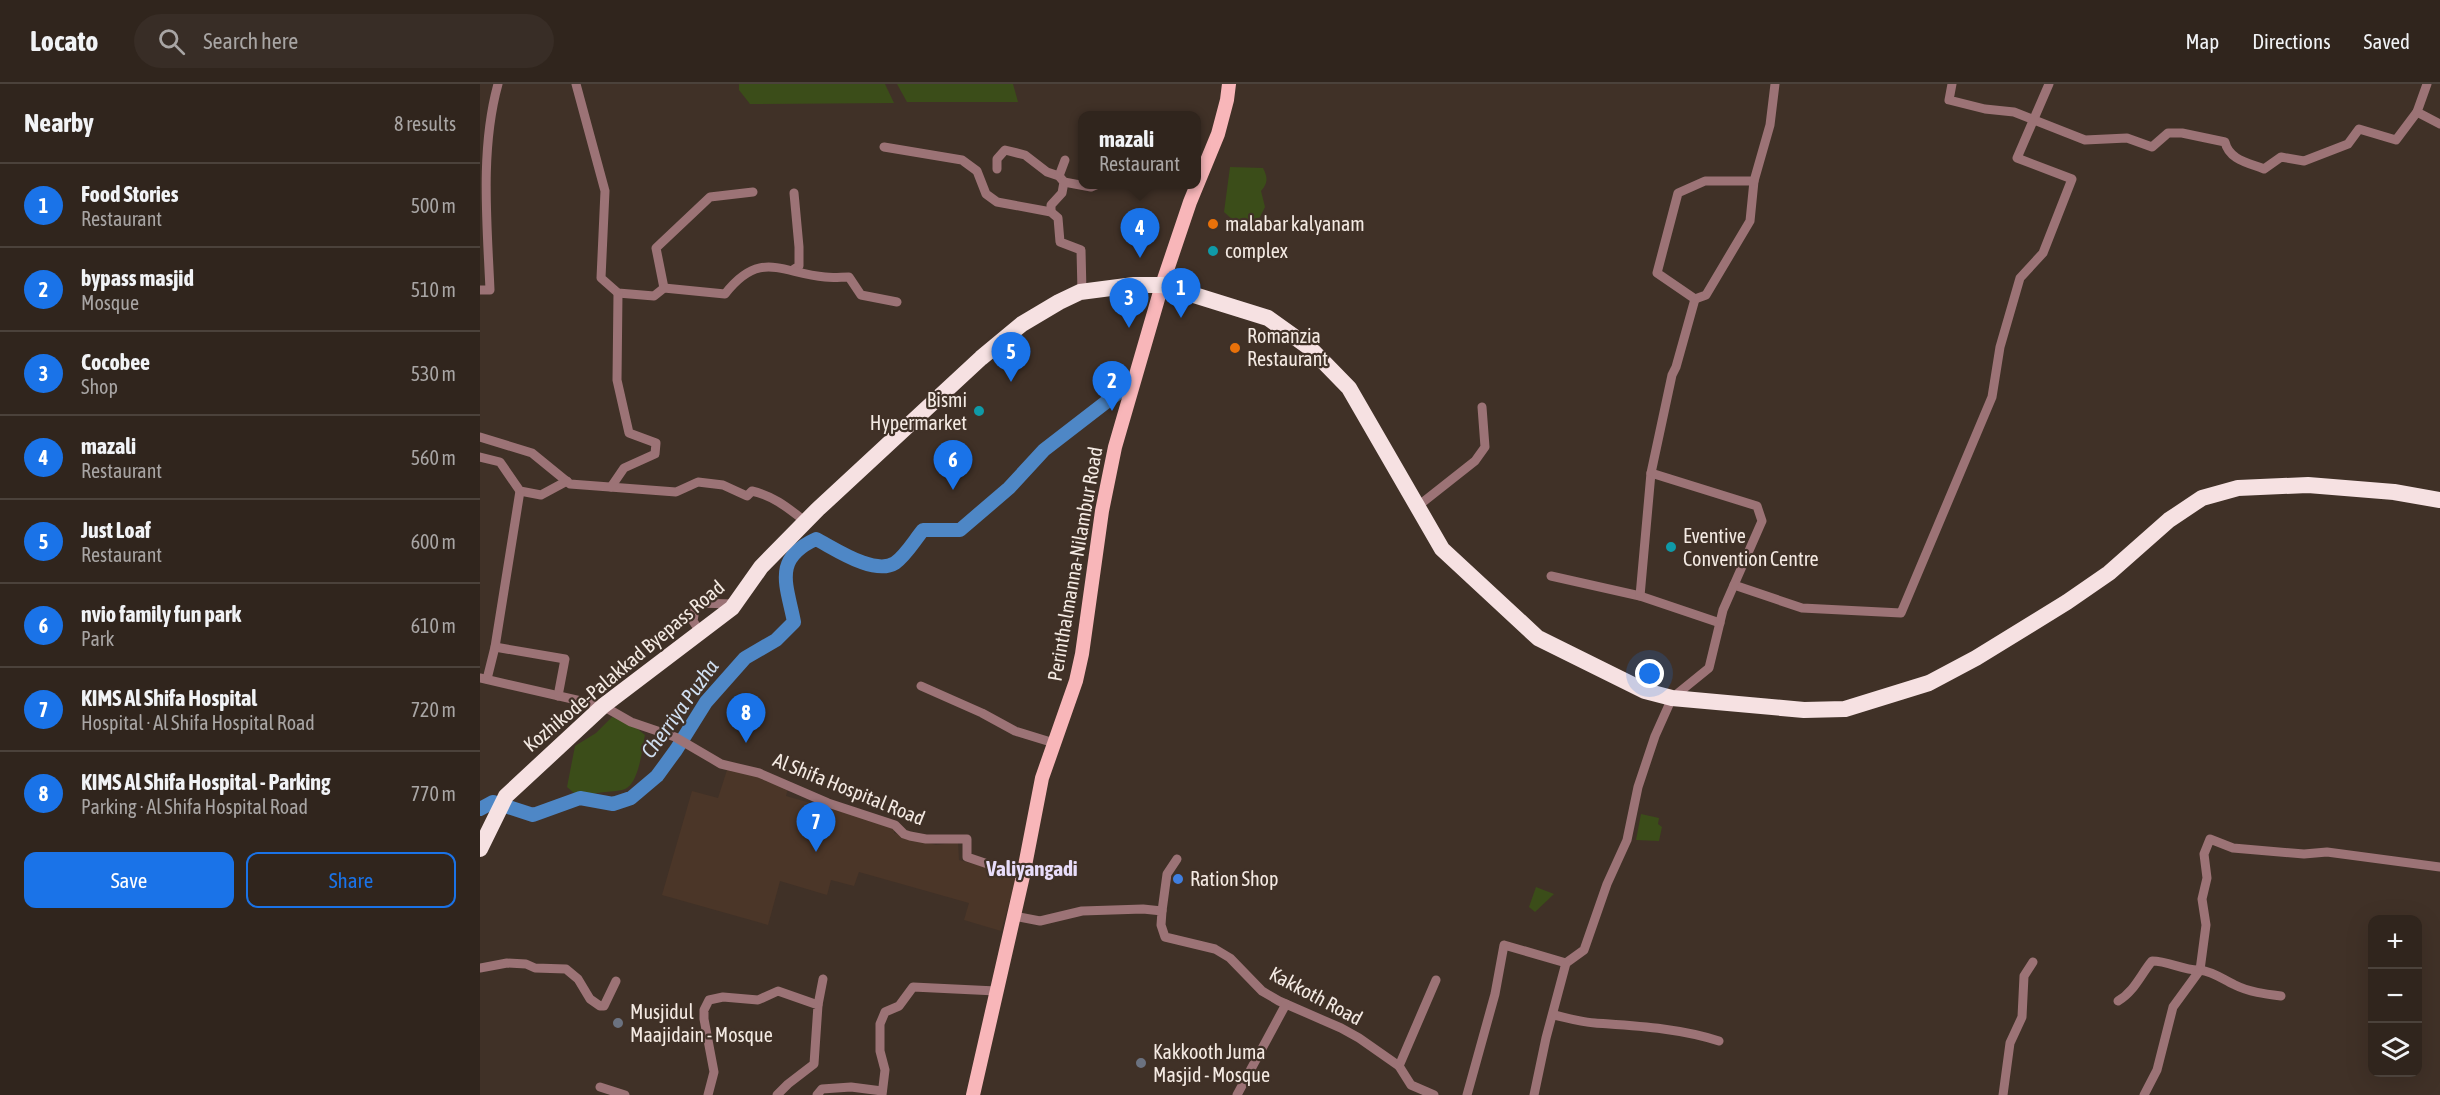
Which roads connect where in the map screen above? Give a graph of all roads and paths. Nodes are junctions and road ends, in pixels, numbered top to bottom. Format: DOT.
graph roads {
  1 [pos="498,84"];
  2 [pos="576,84"];
  3 [pos="1229,84"];
  4 [pos="1775,84"];
  5 [pos="1952,84"];
  6 [pos="2049,84"];
  7 [pos="2427,84"];
  8 [pos="2417,112"];
  9 [pos="2034,119"];
  10 [pos="2440,123"];
  11 [pos="884,147"];
  12 [pos="482,148"];
  13 [pos="1065,160"];
  14 [pos="997,170"];
  15 [pos="1201,175"];
  16 [pos="1062,179"];
  17 [pos="1754,181"];
  18 [pos="1078,184"];
  19 [pos="1195,189"];
  20 [pos="753,192"];
  21 [pos="794,193"];
  22 [pos="483,207"];
  23 [pos="1051,212"];
  24 [pos="794,269"];
  25 [pos="1162,285"];
  26 [pos="664,288"];
  27 [pos="480,290"];
  28 [pos="1082,292"];
  29 [pos="618,293"];
  30 [pos="1695,299"];
  31 [pos="897,302"];
  32 [pos="1482,407"];
  33 [pos="480,437"];
  34 [pos="480,457"];
  35 [pos="1651,473"];
  36 [pos="567,481"];
  37 [pos="610,488"];
  38 [pos="520,491"];
  39 [pos="2440,500"];
  40 [pos="1418,506"];
  41 [pos="806,522"];
  42 [pos="1551,576"];
  43 [pos="1734,585"];
  44 [pos="1640,596"];
  45 [pos="735,604"];
  46 [pos="1720,622"];
  47 [pos="702,633"];
  48 [pos="495,647"];
  49 [pos="483,678"];
  50 [pos="921,686"];
  51 [pos="558,696"];
  52 [pos="1672,698"];
  53 [pos="603,706"];
  54 [pos="1054,743"];
  55 [pos="480,849"];
  56 [pos="1178,859"];
  57 [pos="2440,867"];
  58 [pos="1023,876"];
  59 [pos="1162,911"];
  60 [pos="1014,916"];
  61 [pos="2033,962"];
  62 [pos="1566,963"];
  63 [pos="480,968"];
  64 [pos="2200,970"];
  65 [pos="824,979"];
  66 [pos="1436,980"];
  67 [pos="616,981"];
  68 [pos="996,991"];
  69 [pos="2281,996"];
  70 [pos="2118,1001"];
  71 [pos="818,1005"];
  72 [pos="1286,1005"];
  73 [pos="1554,1015"];
  74 [pos="1719,1041"];
  75 [pos="1399,1065"];
  76 [pos="600,1087"];
  77 [pos="882,1093"];
  78 [pos="625,1095"];
  79 [pos="708,1095"];
  80 [pos="777,1095"];
  81 [pos="817,1095"];
  82 [pos="973,1095"];
  83 [pos="1237,1095"];
  84 [pos="1434,1095"];
  85 [pos="1467,1095"];
  86 [pos="1534,1095"];
  87 [pos="2003,1095"];
  88 [pos="2144,1095"];
  1 -- 12 [label="street"];
  2 -- 29 [label="street"];
  3 -- 15 [label="main road, Perinthalmanna-Nilambur Road"];
  4 -- 17 [label="street"];
  5 -- 9 [label="street"];
  6 -- 9 [label="street"];
  7 -- 8 [label="street"];
  8 -- 9 [label="street"];
  8 -- 10 [label="street"];
  9 -- 43 [label="street"];
  11 -- 23 [label="street"];
  12 -- 22 [label="street"];
  13 -- 16 [label="street"];
  14 -- 16 [label="street"];
  16 -- 18 [label="street"];
  16 -- 23 [label="street"];
  17 -- 30 [label="street"];
  17 -- 30 [label="street"];
  19 -- 25 [label="main road, Perinthalmanna-Nilambur Road"];
  20 -- 26 [label="street"];
  21 -- 24 [label="street"];
  22 -- 27 [label="street"];
  23 -- 28 [label="street"];
  24 -- 26 [label="street"];
  24 -- 31 [label="street"];
  25 -- 28 [label="highway, Kozhikode-Palakkad Byepass Road"];
  25 -- 40 [label="highway, Kozhikode-Palakkad Byepass Road"];
  25 -- 54 [label="main road, Perinthalmanna-Nilambur Road"];
  26 -- 29 [label="street"];
  28 -- 41 [label="highway, Kozhikode-Palakkad Byepass Road"];
  29 -- 37 [label="street"];
  30 -- 35 [label="street"];
  32 -- 40 [label="street"];
  33 -- 36 [label="street"];
  34 -- 38 [label="street"];
  35 -- 43 [label="street"];
  35 -- 44 [label="street"];
  36 -- 37 [label="street"];
  36 -- 38 [label="street"];
  37 -- 41 [label="street"];
  38 -- 48 [label="street"];
  39 -- 52 [label="highway, Kozhikode-Palakkad Byepass Road"];
  40 -- 52 [label="highway, Kozhikode-Palakkad Byepass Road"];
  41 -- 45 [label="highway, Kozhikode-Palakkad Byepass Road"];
  42 -- 44 [label="street"];
  43 -- 46 [label="street"];
  44 -- 46 [label="street"];
  45 -- 47 [label="highway, Kozhikode-Palakkad Byepass Road"];
  45 -- 47 [label="street"];
  46 -- 52 [label="street"];
  47 -- 53 [label="highway, Kozhikode-Palakkad Byepass Road"];
  48 -- 49 [label="street"];
  48 -- 51 [label="street"];
  49 -- 51 [label="street, Al Shifa Hospital Road"];
  50 -- 54 [label="street"];
  51 -- 53 [label="street, Al Shifa Hospital Road"];
  52 -- 62 [label="street"];
  53 -- 55 [label="highway, Kozhikode-Palakkad Byepass Road"];
  53 -- 58 [label="street, Al Shifa Hospital Road"];
  54 -- 58 [label="main road, Perinthalmanna-Nilambur Road"];
  56 -- 59 [label="street, Kakkoth Road"];
  57 -- 64 [label="street"];
  58 -- 60 [label="main road, Perinthalmanna-Nilambur Road"];
  59 -- 60 [label="street"];
  59 -- 72 [label="street, Kakkoth Road"];
  60 -- 68 [label="main road, Perinthalmanna-Nilambur Road"];
  61 -- 87 [label="street"];
  62 -- 73 [label="street"];
  62 -- 85 [label="street"];
  63 -- 67 [label="street"];
  64 -- 69 [label="street"];
  64 -- 70 [label="street"];
  64 -- 88 [label="street"];
  65 -- 71 [label="street"];
  66 -- 75 [label="street"];
  68 -- 77 [label="street"];
  68 -- 82 [label="main road, Perinthalmanna-Nilambur Road"];
  71 -- 79 [label="street"];
  71 -- 80 [label="street"];
  72 -- 75 [label="street, Kakkoth Road"];
  72 -- 83 [label="street"];
  73 -- 74 [label="street"];
  73 -- 86 [label="street"];
  75 -- 84 [label="street, Kakkoth Road"];
  76 -- 78 [label="street"];
  77 -- 81 [label="street"];
}
